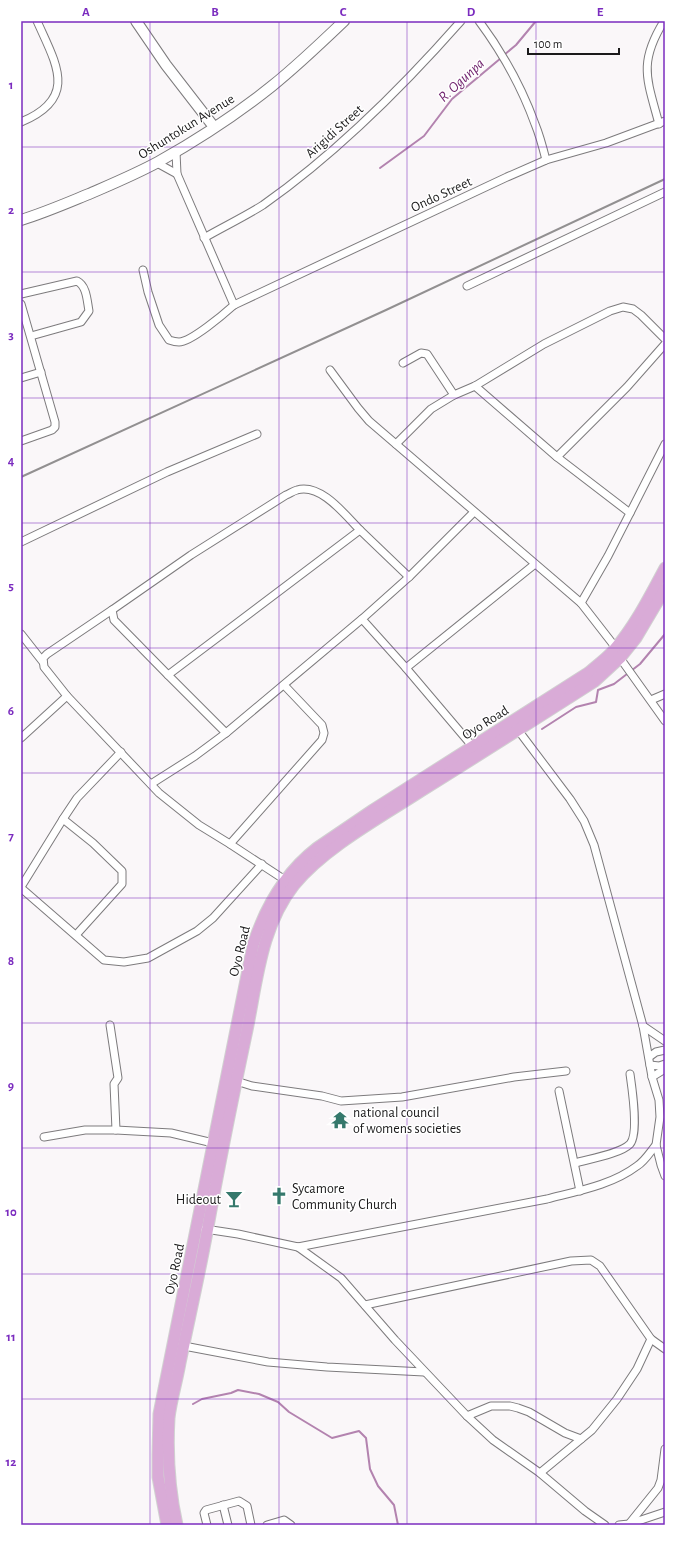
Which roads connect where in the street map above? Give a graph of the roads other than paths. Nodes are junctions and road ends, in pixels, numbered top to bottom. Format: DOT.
graph roads {
  1 [pos="37,21"];
  2 [pos="136,21"];
  3 [pos="344,21"];
  4 [pos="461,21"];
  5 [pos="479,21"];
  6 [pos="664,21"];
  7 [pos="21,122"];
  8 [pos="662,123"];
  9 [pos="214,127"];
  10 [pos="176,152"];
  11 [pos="546,160"];
  12 [pos="157,163"];
  13 [pos="176,174"];
  14 [pos="665,192"];
  15 [pos="21,220"];
  16 [pos="204,238"];
  17 [pos="143,270"];
  18 [pos="467,286"];
  19 [pos="21,294"];
  20 [pos="21,305"];
  21 [pos="234,305"];
  22 [pos="31,336"];
  23 [pos="665,339"];
  24 [pos="665,344"];
  25 [pos="402,363"];
  26 [pos="330,370"];
  27 [pos="41,372"];
  28 [pos="21,378"];
  29 [pos="475,386"];
  30 [pos="454,395"];
  31 [pos="257,434"];
  32 [pos="21,441"];
  33 [pos="396,444"];
  34 [pos="665,444"];
  35 [pos="557,457"];
  36 [pos="474,512"];
  37 [pos="630,513"];
  38 [pos="360,530"];
  39 [pos="21,542"];
  40 [pos="535,564"];
  41 [pos="665,568"];
  42 [pos="409,577"];
  43 [pos="665,589"];
  44 [pos="581,603"];
  45 [pos="112,610"];
  46 [pos="362,619"];
  47 [pos="21,634"];
  48 [pos="616,648"];
  49 [pos="620,658"];
  50 [pos="43,662"];
  51 [pos="406,668"];
  52 [pos="168,675"];
  53 [pos="284,685"];
  54 [pos="665,694"];
  55 [pos="67,696"];
  56 [pos="651,700"];
  57 [pos="665,721"];
  58 [pos="518,730"];
  59 [pos="226,733"];
  60 [pos="21,738"];
  61 [pos="473,747"];
  62 [pos="121,752"];
  63 [pos="151,784"];
  64 [pos="62,819"];
  65 [pos="230,844"];
  66 [pos="262,864"];
  67 [pos="285,880"];
  68 [pos="21,888"];
  69 [pos="76,935"];
  70 [pos="110,1025"];
  71 [pos="642,1026"];
  72 [pos="665,1041"];
  73 [pos="665,1050"];
  74 [pos="649,1061"];
  75 [pos="665,1064"];
  76 [pos="665,1069"];
  77 [pos="566,1071"];
  78 [pos="630,1074"];
  79 [pos="652,1077"];
  80 [pos="236,1081"];
  81 [pos="559,1090"];
  82 [pos="116,1130"];
  83 [pos="44,1137"];
  84 [pos="213,1143"];
  85 [pos="656,1145"];
  86 [pos="575,1163"];
  87 [pos="665,1176"];
  88 [pos="580,1190"];
  89 [pos="203,1228"];
  90 [pos="298,1247"];
  91 [pos="365,1305"];
  92 [pos="651,1339"];
  93 [pos="184,1346"];
  94 [pos="665,1349"];
  95 [pos="424,1372"];
  96 [pos="467,1416"];
  97 [pos="581,1439"];
  98 [pos="665,1449"];
  99 [pos="540,1473"];
  100 [pos="223,1504"];
  101 [pos="645,1505"];
  102 [pos="665,1512"];
  103 [pos="645,1519"];
  104 [pos="630,1524"];
  105 [pos="167,1525"];
  106 [pos="177,1525"];
  107 [pos="206,1525"];
  108 [pos="228,1525"];
  109 [pos="251,1525"];
  110 [pos="267,1525"];
  111 [pos="291,1525"];
  112 [pos="605,1525"];
  113 [pos="619,1525"];
  1 -- 7 [label="street"];
  2 -- 9 [label="main road"];
  3 -- 9 [label="main road, Oshuntokun Avenue"];
  4 -- 16 [label="street, Arigidi Street"];
  5 -- 11 [label="street"];
  6 -- 8 [label="street"];
  8 -- 11 [label="street, Ondo Street"];
  9 -- 10 [label="main road, Oshuntokun Avenue"];
  10 -- 12 [label="main road, Oshuntokun Avenue"];
  10 -- 13 [label="street"];
  11 -- 21 [label="street, Ondo Street"];
  12 -- 13 [label="street"];
  12 -- 15 [label="main road, Oshuntokun Avenue"];
  13 -- 16 [label="street"];
  14 -- 18 [label="street"];
  16 -- 21 [label="street"];
  17 -- 21 [label="street, Ondo Street"];
  19 -- 22 [label="street"];
  20 -- 22 [label="street"];
  22 -- 27 [label="street"];
  23 -- 29 [label="street"];
  24 -- 35 [label="street"];
  25 -- 30 [label="street"];
  26 -- 33 [label="street"];
  27 -- 28 [label="street"];
  27 -- 32 [label="street"];
  29 -- 30 [label="street"];
  29 -- 35 [label="street"];
  30 -- 33 [label="street"];
  31 -- 39 [label="street"];
  33 -- 36 [label="street"];
  34 -- 37 [label="street"];
  35 -- 37 [label="street"];
  36 -- 40 [label="street"];
  36 -- 42 [label="street"];
  37 -- 44 [label="street"];
  38 -- 42 [label="street"];
  38 -- 45 [label="street"];
  38 -- 52 [label="street"];
  40 -- 44 [label="street"];
  40 -- 51 [label="street"];
  41 -- 48 [label="main road, Oyo Road"];
  42 -- 46 [label="street"];
  43 -- 49 [label="main road, Oyo Road"];
  44 -- 48 [label="street"];
  45 -- 50 [label="street"];
  45 -- 52 [label="street"];
  46 -- 51 [label="street"];
  46 -- 53 [label="street"];
  47 -- 50 [label="street"];
  48 -- 61 [label="main road, Oyo Road"];
  49 -- 56 [label="street"];
  49 -- 58 [label="main road, Oyo Road"];
  50 -- 55 [label="street"];
  51 -- 61 [label="street"];
  52 -- 59 [label="street"];
  53 -- 59 [label="street"];
  53 -- 65 [label="street"];
  54 -- 56 [label="street"];
  55 -- 60 [label="street"];
  55 -- 62 [label="street"];
  56 -- 57 [label="street"];
  58 -- 71 [label="street"];
  58 -- 80 [label="main road, Oyo Road"];
  59 -- 63 [label="street"];
  61 -- 67 [label="main road, Oyo Road"];
  62 -- 63 [label="street"];
  62 -- 64 [label="street"];
  63 -- 65 [label="street"];
  64 -- 68 [label="street"];
  64 -- 69 [label="street"];
  65 -- 66 [label="street"];
  66 -- 67 [label="street"];
  66 -- 69 [label="street"];
  67 -- 84 [label="main road, Oyo Road"];
  68 -- 69 [label="street"];
  70 -- 82 [label="street"];
  71 -- 72 [label="street"];
  71 -- 74 [label="street"];
  73 -- 74 [label="street"];
  74 -- 75 [label="street"];
  74 -- 79 [label="street"];
  76 -- 79 [label="street"];
  77 -- 80 [label="street"];
  78 -- 86 [label="street"];
  79 -- 85 [label="street"];
  80 -- 89 [label="main road, Oyo Road"];
  81 -- 86 [label="street"];
  82 -- 83 [label="street"];
  82 -- 84 [label="street"];
  84 -- 89 [label="main road, Oyo Road"];
  85 -- 87 [label="street"];
  85 -- 88 [label="street"];
  86 -- 88 [label="street"];
  88 -- 90 [label="street"];
  89 -- 90 [label="street"];
  89 -- 93 [label="main road, Oyo Road"];
  89 -- 105 [label="main road, Oyo Road"];
  90 -- 91 [label="street"];
  91 -- 92 [label="street"];
  91 -- 95 [label="street"];
  92 -- 94 [label="street"];
  92 -- 97 [label="street"];
  93 -- 95 [label="street"];
  93 -- 106 [label="main road, Oyo Road"];
  95 -- 96 [label="street"];
  96 -- 97 [label="street"];
  96 -- 99 [label="street"];
  97 -- 99 [label="street"];
  98 -- 101 [label="street"];
  99 -- 112 [label="street"];
  100 -- 107 [label="street"];
  100 -- 108 [label="street"];
  100 -- 109 [label="street"];
  101 -- 103 [label="street"];
  101 -- 104 [label="street"];
  102 -- 103 [label="street"];
  103 -- 104 [label="street"];
  104 -- 113 [label="street"];
  110 -- 111 [label="street"];
}
